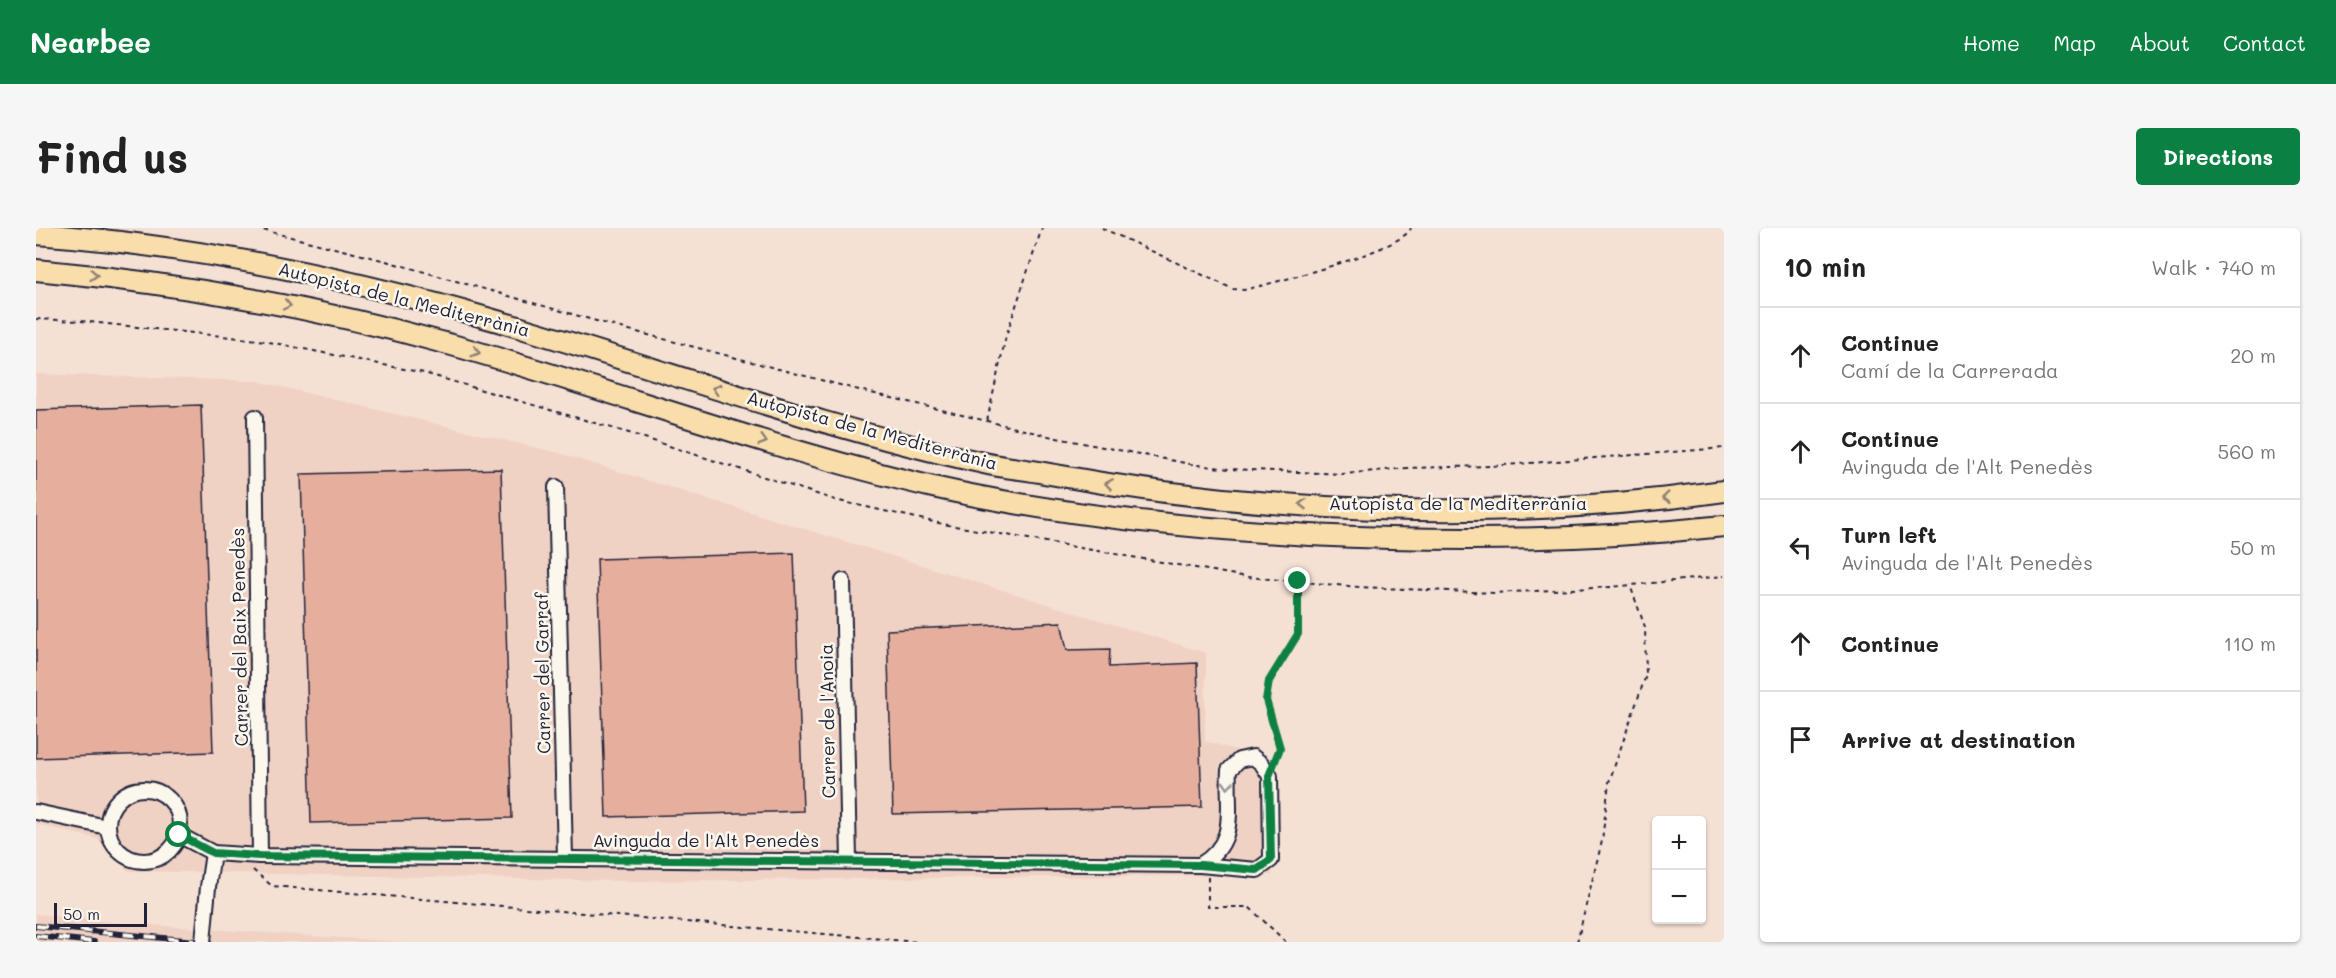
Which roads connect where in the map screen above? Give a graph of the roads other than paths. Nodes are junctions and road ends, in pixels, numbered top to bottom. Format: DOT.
graph roads {
  1 [pos="36,234"];
  2 [pos="36,270"];
  3 [pos="255,417"];
  4 [pos="556,487"];
  5 [pos="1724,491"];
  6 [pos="1724,526"];
  7 [pos="843,581"];
  8 [pos="36,812"];
  9 [pos="107,827"];
  10 [pos="179,835"];
  11 [pos="213,853"];
  12 [pos="260,856"];
  13 [pos="565,858"];
  14 [pos="849,860"];
  15 [pos="1204,865"];
  16 [pos="203,942"];
  5 -- 1 [label="highway, Autopista de la Mediterrània, one-way"];
  2 -- 6 [label="highway, Autopista de la Mediterrània, one-way"];
  3 -- 12 [label="street, Carrer del Baix Penedès"];
  4 -- 13 [label="street, Carrer del Garraf"];
  7 -- 14 [label="street, Carrer de l'Anoia"];
  8 -- 9 [label="street"];
  9 -- 10 [label="street"];
  9 -- 10 [label="street"];
  10 -- 11 [label="street"];
  11 -- 12 [label="street, Avinguda de l'Alt Penedès"];
  11 -- 16 [label="street, bridge"];
  12 -- 13 [label="street, Avinguda de l'Alt Penedès"];
  13 -- 14 [label="street, Avinguda de l'Alt Penedès"];
  14 -- 15 [label="street, Avinguda de l'Alt Penedès"];
  15 -- 15 [label="street, Avinguda de l'Alt Penedès, one-way"];
}
